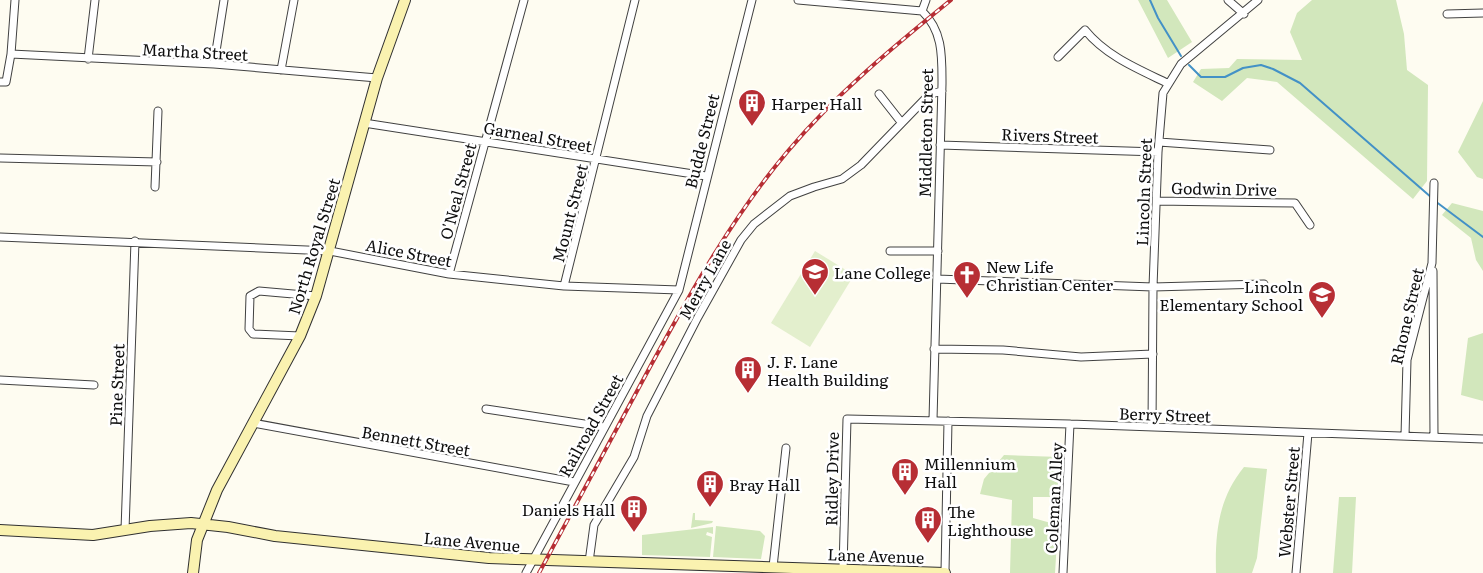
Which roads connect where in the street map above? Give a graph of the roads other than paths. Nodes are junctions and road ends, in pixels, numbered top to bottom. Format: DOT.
graph roads {
  1 [pos="15,0"];
  2 [pos="96,0"];
  3 [pos="224,0"];
  4 [pos="294,0"];
  5 [pos="405,0"];
  6 [pos="524,0"];
  7 [pos="635,0"];
  8 [pos="752,0"];
  9 [pos="798,0"];
  10 [pos="926,0"];
  11 [pos="1228,0"];
  12 [pos="1258,0"];
  13 [pos="922,11"];
  14 [pos="1483,13"];
  15 [pos="1244,14"];
  16 [pos="1447,14"];
  17 [pos="11,54"];
  18 [pos="1058,57"];
  19 [pos="88,59"];
  20 [pos="214,64"];
  21 [pos="281,70"];
  22 [pos="377,78"];
  23 [pos="3,82"];
  24 [pos="1167,83"];
  25 [pos="942,91"];
  26 [pos="879,94"];
  27 [pos="158,111"];
  28 [pos="901,122"];
  29 [pos="364,123"];
  30 [pos="485,140"];
  31 [pos="1159,142"];
  32 [pos="940,145"];
  33 [pos="1270,150"];
  34 [pos="1158,152"];
  35 [pos="0,158"];
  36 [pos="596,160"];
  37 [pos="157,162"];
  38 [pos="706,176"];
  39 [pos="1434,183"];
  40 [pos="155,187"];
  41 [pos="1157,201"];
  42 [pos="1310,225"];
  43 [pos="0,237"];
  44 [pos="135,241"];
  45 [pos="330,251"];
  46 [pos="890,251"];
  47 [pos="938,251"];
  48 [pos="1432,263"];
  49 [pos="448,274"];
  50 [pos="937,279"];
  51 [pos="1264,284"];
  52 [pos="564,286"];
  53 [pos="1153,286"];
  54 [pos="679,290"];
  55 [pos="316,296"];
  56 [pos="300,336"];
  57 [pos="934,349"];
  58 [pos="1152,354"];
  59 [pos="0,380"];
  60 [pos="94,385"];
  61 [pos="486,409"];
  62 [pos="846,419"];
  63 [pos="934,420"];
  64 [pos="948,421"];
  65 [pos="253,423"];
  66 [pos="1070,424"];
  67 [pos="604,427"];
  68 [pos="1152,427"];
  69 [pos="1308,433"];
  70 [pos="1404,436"];
  71 [pos="1434,437"];
  72 [pos="1483,439"];
  73 [pos="786,448"];
  74 [pos="574,482"];
  75 [pos="203,524"];
  76 [pos="0,530"];
  77 [pos="125,530"];
  78 [pos="534,560"];
  79 [pos="589,562"];
  80 [pos="773,567"];
  81 [pos="683,569"];
  82 [pos="843,569"];
  83 [pos="945,572"];
  84 [pos="193,573"];
  85 [pos="526,573"];
  86 [pos="1063,573"];
  87 [pos="1296,573"];
  1 -- 17 [label="street"];
  2 -- 19 [label="street"];
  3 -- 20 [label="street"];
  4 -- 21 [label="street"];
  5 -- 22 [label="street, North Royal Street"];
  6 -- 30 [label="street, O'Neal Street"];
  7 -- 36 [label="street, Mount Street"];
  8 -- 38 [label="street, Budde Street"];
  9 -- 13 [label="street"];
  10 -- 13 [label="street"];
  11 -- 15 [label="street"];
  12 -- 15 [label="street, Lincoln Street"];
  13 -- 25 [label="street, Middleton Street"];
  14 -- 16 [label="street"];
  15 -- 24 [label="street, Lincoln Street"];
  17 -- 19 [label="street, Martha Street"];
  17 -- 23 [label="street"];
  18 -- 24 [label="street"];
  19 -- 20 [label="street, Martha Street"];
  20 -- 21 [label="street, Martha Street"];
  21 -- 22 [label="street, Martha Street"];
  22 -- 29 [label="street, North Royal Street"];
  24 -- 31 [label="street, Lincoln Street"];
  25 -- 28 [label="street, Merry Lane"];
  25 -- 32 [label="street, Middleton Street"];
  26 -- 28 [label="street"];
  27 -- 37 [label="street"];
  28 -- 79 [label="street, Merry Lane"];
  29 -- 30 [label="street, Garneal Street"];
  29 -- 45 [label="street, North Royal Street"];
  30 -- 36 [label="street, Garneal Street"];
  30 -- 49 [label="street, O'Neal Street"];
  31 -- 33 [label="street"];
  31 -- 34 [label="street, Lincoln Street"];
  32 -- 34 [label="street, Rivers Street"];
  32 -- 47 [label="street, Middleton Street"];
  34 -- 41 [label="street, Lincoln Street"];
  35 -- 37 [label="street"];
  36 -- 38 [label="street, Garneal Street"];
  36 -- 52 [label="street, Mount Street"];
  37 -- 40 [label="street"];
  38 -- 54 [label="street, Budde Street"];
  39 -- 48 [label="street, Rhone Street"];
  41 -- 42 [label="street, Godwin Drive"];
  41 -- 53 [label="street, Lincoln Street"];
  43 -- 44 [label="street, Alice Street"];
  44 -- 45 [label="street, Alice Street"];
  44 -- 77 [label="street, Pine Street"];
  45 -- 49 [label="street, Alice Street"];
  45 -- 55 [label="street, North Royal Street"];
  46 -- 47 [label="street"];
  47 -- 50 [label="street, Middleton Street"];
  48 -- 70 [label="street, Rhone Street"];
  48 -- 71 [label="street, Rhone Street"];
  49 -- 52 [label="street, Alice Street"];
  50 -- 53 [label="street"];
  50 -- 57 [label="street, Middleton Street"];
  51 -- 53 [label="street"];
  52 -- 54 [label="street, Alice Street"];
  53 -- 58 [label="street, Lincoln Street"];
  54 -- 67 [label="street, Railroad Street"];
  55 -- 56 [label="street, North Royal Street"];
  55 -- 56 [label="street"];
  56 -- 65 [label="street, North Royal Street"];
  57 -- 58 [label="street"];
  57 -- 63 [label="street, Middleton Street"];
  58 -- 68 [label="street, Lincoln Street"];
  59 -- 60 [label="street"];
  61 -- 67 [label="street"];
  62 -- 63 [label="street, Berry Street"];
  62 -- 82 [label="street, Ridley Drive"];
  63 -- 64 [label="street, Berry Street"];
  64 -- 66 [label="street, Berry Street"];
  64 -- 83 [label="street"];
  65 -- 74 [label="street, Bennett Street"];
  65 -- 75 [label="street, North Royal Street"];
  66 -- 68 [label="street, Berry Street"];
  66 -- 86 [label="street, Coleman Alley"];
  67 -- 74 [label="street, Railroad Street"];
  68 -- 69 [label="street, Berry Street"];
  69 -- 70 [label="street, Berry Street"];
  69 -- 87 [label="street, Webster Street"];
  70 -- 71 [label="street, Berry Street"];
  71 -- 72 [label="street, Berry Street"];
  73 -- 80 [label="street"];
  74 -- 78 [label="street, Railroad Street"];
  75 -- 77 [label="street, Lane Avenue"];
  75 -- 78 [label="street, Lane Avenue"];
  75 -- 84 [label="street, North Royal Street"];
  76 -- 77 [label="street, Lane Avenue"];
  78 -- 79 [label="street, Lane Avenue"];
  78 -- 85 [label="street, Railroad Street"];
  79 -- 81 [label="street, Lane Avenue"];
  80 -- 81 [label="street, Lane Avenue"];
  80 -- 82 [label="street, Lane Avenue"];
  82 -- 83 [label="street, Lane Avenue"];
}
